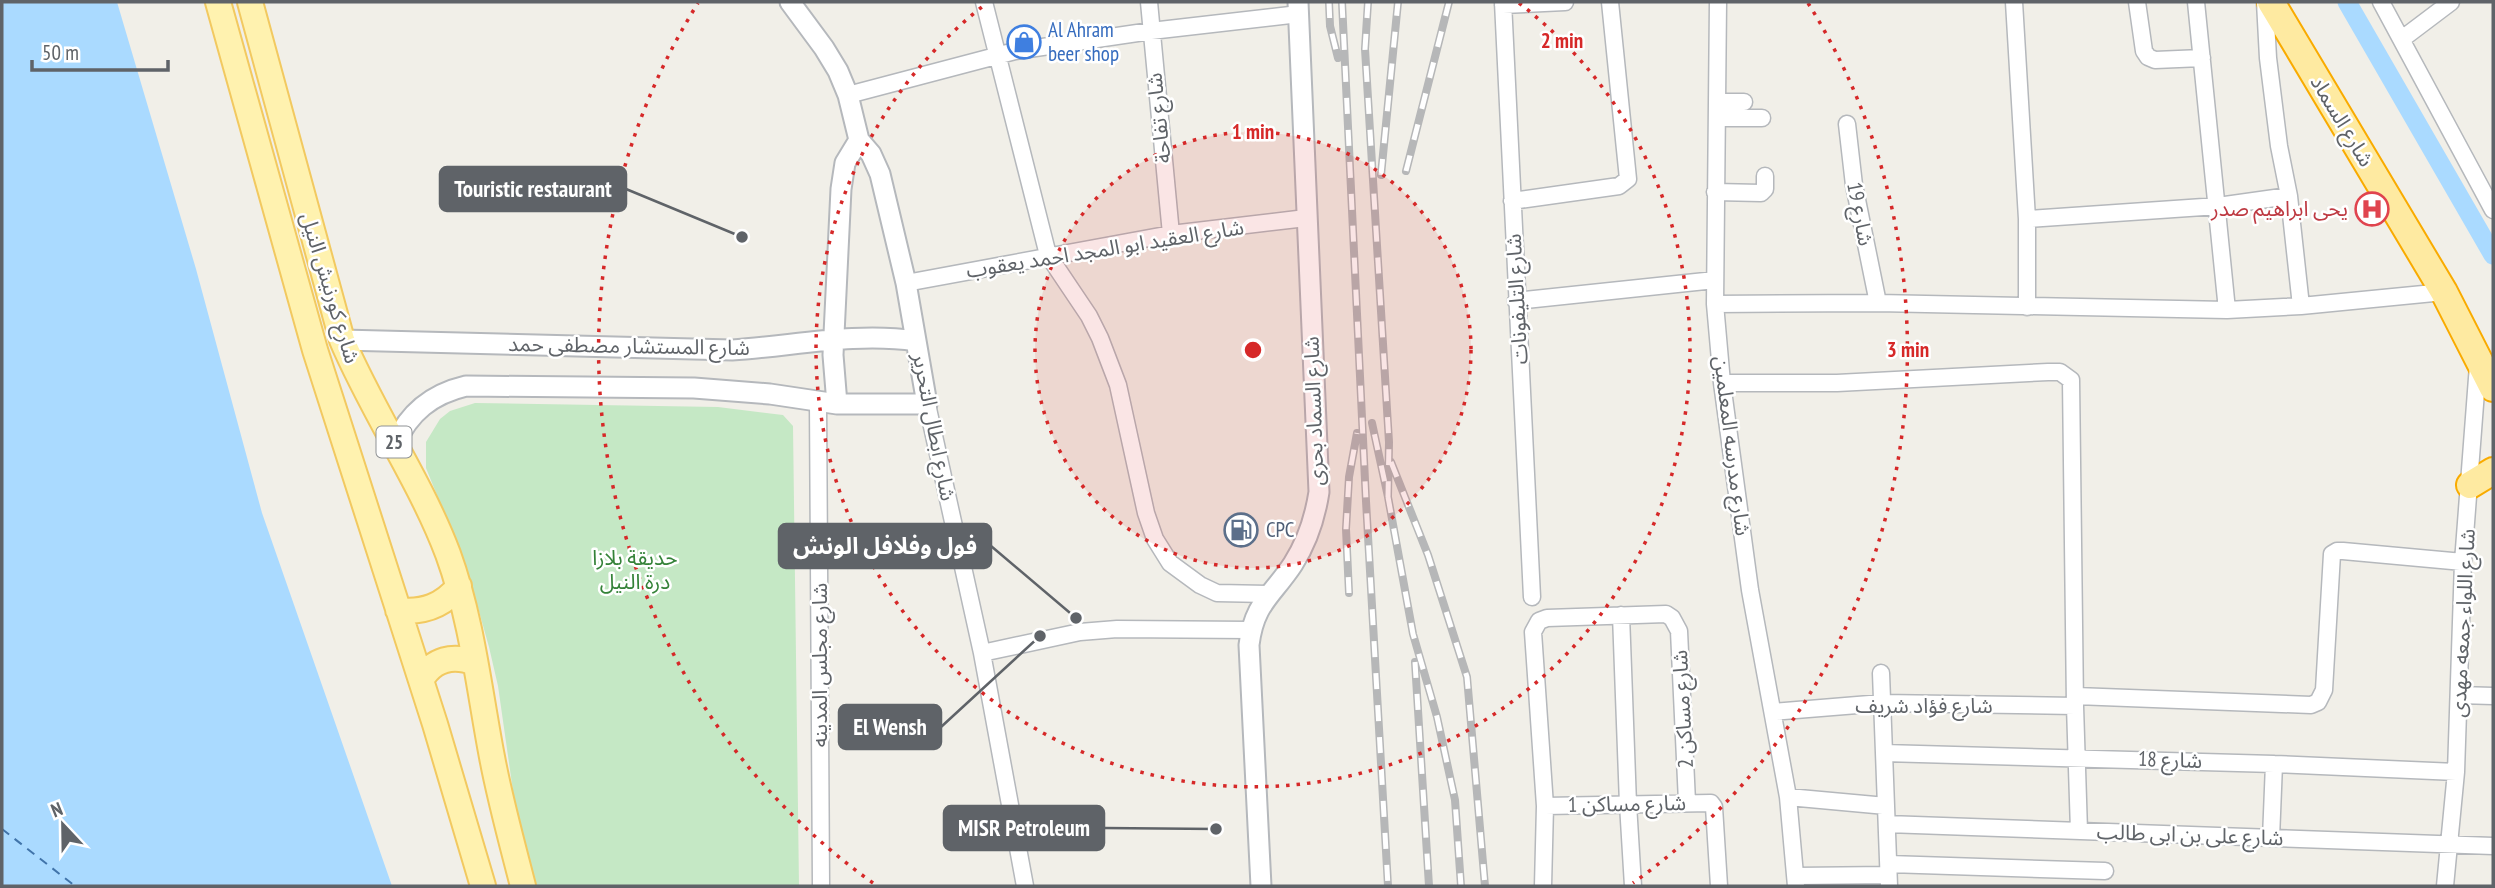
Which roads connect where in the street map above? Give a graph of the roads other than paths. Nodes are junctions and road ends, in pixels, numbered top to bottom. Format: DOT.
graph roads {
  1 [pos="218,2"];
  2 [pos="250,2"];
  3 [pos="790,2"];
  4 [pos="984,2"];
  5 [pos="1149,2"];
  6 [pos="1565,2"];
  7 [pos="1611,2"];
  8 [pos="1718,2"];
  9 [pos="2014,2"];
  10 [pos="2137,2"];
  11 [pos="2196,2"];
  12 [pos="2265,2"];
  13 [pos="2271,2"];
  14 [pos="2381,2"];
  15 [pos="2451,2"];
  16 [pos="1503,3"];
  17 [pos="1298,8"];
  18 [pos="1151,31"];
  19 [pos="2402,39"];
  20 [pos="998,56"];
  21 [pos="2202,58"];
  22 [pos="848,95"];
  23 [pos="1744,102"];
  24 [pos="1717,110"];
  25 [pos="1762,118"];
  26 [pos="1847,124"];
  27 [pos="859,140"];
  28 [pos="1765,176"];
  29 [pos="1715,192"];
  30 [pos="2289,196"];
  31 [pos="1513,201"];
  32 [pos="2218,206"];
  33 [pos="2493,209"];
  34 [pos="1306,218"];
  35 [pos="2027,219"];
  36 [pos="1171,234"];
  37 [pos="1048,255"];
  38 [pos="1715,280"];
  39 [pos="906,283"];
  40 [pos="2444,292"];
  41 [pos="1516,301"];
  42 [pos="1878,303"];
  43 [pos="1715,304"];
  44 [pos="2301,306"];
  45 [pos="2027,307"];
  46 [pos="2227,310"];
  47 [pos="834,339"];
  48 [pos="342,340"];
  49 [pos="916,341"];
  50 [pos="2479,359"];
  51 [pos="1723,383"];
  52 [pos="2493,388"];
  53 [pos="828,403"];
  54 [pos="927,404"];
  55 [pos="395,444"];
  56 [pos="2493,471"];
  57 [pos="2470,485"];
  58 [pos="2463,562"];
  59 [pos="458,586"];
  60 [pos="1268,594"];
  61 [pos="1532,597"];
  62 [pos="398,610"];
  63 [pos="1621,615"];
  64 [pos="1251,630"];
  65 [pos="982,653"];
  66 [pos="475,663"];
  67 [pos="1881,673"];
  68 [pos="421,680"];
  69 [pos="2459,695"];
  70 [pos="2493,696"];
  71 [pos="2076,701"];
  72 [pos="1882,704"];
  73 [pos="1773,712"];
  74 [pos="1884,753"];
  75 [pos="2077,758"];
  76 [pos="2274,764"];
  77 [pos="2456,772"];
  78 [pos="1788,797"];
  79 [pos="1687,802"];
  80 [pos="1628,804"];
  81 [pos="1545,806"];
  82 [pos="1886,806"];
  83 [pos="1887,824"];
  84 [pos="2080,831"];
  85 [pos="2271,838"];
  86 [pos="2450,845"];
  87 [pos="2493,846"];
  88 [pos="2105,871"];
  89 [pos="1889,875"];
  90 [pos="1796,881"];
  91 [pos="483,886"];
  92 [pos="523,886"];
  93 [pos="821,886"];
  94 [pos="1025,886"];
  95 [pos="1261,886"];
  96 [pos="1543,886"];
  97 [pos="1633,886"];
  98 [pos="1719,886"];
  99 [pos="2445,886"];
  1 -- 62 [label="main road, شارع كورنيش النيل / 25"];
  2 -- 48 [label="main road, شارع كورنيش النيل / 25"];
  3 -- 22 [label="street, شارع ابطال التحرير"];
  4 -- 20 [label="street"];
  5 -- 18 [label="street, شارع تفاحة"];
  6 -- 16 [label="street"];
  7 -- 31 [label="street"];
  8 -- 24 [label="street, شارع مدرسه المعلمين"];
  9 -- 35 [label="street"];
  10 -- 21 [label="street"];
  11 -- 21 [label="street"];
  12 -- 30 [label="street"];
  13 -- 40 [label="highway, شارع السماد"];
  14 -- 19 [label="street"];
  15 -- 19 [label="street"];
  16 -- 31 [label="street, شارع التليفونات"];
  17 -- 18 [label="street"];
  17 -- 34 [label="street, شارع السماد بحرى"];
  18 -- 20 [label="street"];
  18 -- 36 [label="street, شارع تفاحة"];
  19 -- 33 [label="street"];
  20 -- 22 [label="street"];
  20 -- 37 [label="street"];
  21 -- 32 [label="street"];
  22 -- 27 [label="street, شارع ابطال التحرير"];
  23 -- 24 [label="street"];
  24 -- 25 [label="street"];
  24 -- 29 [label="street, شارع مدرسه المعلمين"];
  26 -- 42 [label="street, شارع 19"];
  27 -- 39 [label="street, شارع ابطال التحرير"];
  27 -- 47 [label="street"];
  28 -- 29 [label="street"];
  29 -- 38 [label="street, شارع مدرسه المعلمين"];
  30 -- 32 [label="street"];
  30 -- 44 [label="street"];
  31 -- 41 [label="street, شارع التليفونات"];
  32 -- 35 [label="street"];
  32 -- 46 [label="street"];
  34 -- 36 [label="street, شارع العقيد ابو المجد احمد يعقوب"];
  34 -- 60 [label="street, شارع السماد بحرى"];
  35 -- 45 [label="street"];
  36 -- 37 [label="street, شارع العقيد ابو المجد احمد يعقوب"];
  37 -- 39 [label="street, شارع العقيد ابو المجد احمد يعقوب"];
  37 -- 60 [label="street"];
  38 -- 41 [label="street"];
  38 -- 43 [label="street, شارع مدرسه المعلمين"];
  39 -- 49 [label="street, شارع ابطال التحرير"];
  40 -- 44 [label="street"];
  40 -- 50 [label="highway, شارع السماد"];
  41 -- 61 [label="street, شارع التليفونات"];
  42 -- 43 [label="street"];
  42 -- 45 [label="street"];
  43 -- 51 [label="street, شارع مدرسه المعلمين"];
  44 -- 46 [label="street"];
  45 -- 46 [label="street"];
  47 -- 48 [label="street, شارع المستشار مصطفى حمد"];
  47 -- 49 [label="street, شارع المستشار مصطفى حمد"];
  47 -- 53 [label="street"];
  48 -- 55 [label="main road, شارع كورنيش النيل / 25"];
  49 -- 54 [label="street, شارع ابطال التحرير"];
  50 -- 52 [label="highway, شارع السماد"];
  50 -- 57 [label="street, شارع اللواء جمعه مهدى"];
  51 -- 71 [label="street"];
  51 -- 73 [label="street, شارع مدرسه المعلمين"];
  53 -- 54 [label="street, شارع المستشار مصطفى حمد"];
  53 -- 55 [label="street, شارع المستشار مصطفى حمد"];
  53 -- 93 [label="street, شارع مجلس المدينه"];
  54 -- 65 [label="street, شارع ابطال التحرير"];
  55 -- 59 [label="main road, شارع كورنيش النيل / 25"];
  56 -- 57 [label="highway"];
  57 -- 58 [label="street, شارع اللواء جمعه مهدى"];
  58 -- 69 [label="street, شارع اللواء جمعه مهدى"];
  58 -- 71 [label="street, شارع فؤاد شريف"];
  59 -- 62 [label="main road"];
  59 -- 66 [label="main road, شارع كورنيش النيل / 25"];
  60 -- 64 [label="street, شارع السماد بحرى"];
  62 -- 68 [label="main road, شارع كورنيش النيل / 25"];
  63 -- 79 [label="street, شارع مساكن 2"];
  63 -- 80 [label="street"];
  63 -- 81 [label="street"];
  64 -- 65 [label="street"];
  64 -- 95 [label="street, شارع السماد بحرى"];
  65 -- 94 [label="street, شارع ابطال التحرير"];
  66 -- 68 [label="main road"];
  66 -- 92 [label="main road, شارع كورنيش النيل / 25"];
  67 -- 72 [label="street"];
  68 -- 91 [label="main road, شارع كورنيش النيل / 25"];
  69 -- 70 [label="street"];
  69 -- 77 [label="street, شارع اللواء جمعه مهدى"];
  71 -- 72 [label="street, شارع فؤاد شريف"];
  71 -- 75 [label="street"];
  72 -- 73 [label="street, شارع فؤاد شريف"];
  72 -- 74 [label="street"];
  73 -- 78 [label="street, شارع مدرسه المعلمين"];
  74 -- 75 [label="street, شارع 18"];
  74 -- 82 [label="street"];
  75 -- 76 [label="street, شارع 18"];
  75 -- 84 [label="street"];
  76 -- 77 [label="street, شارع 18"];
  76 -- 85 [label="street"];
  77 -- 86 [label="street, شارع اللواء جمعه مهدى"];
  78 -- 82 [label="street"];
  78 -- 90 [label="street, شارع مدرسه المعلمين"];
  79 -- 80 [label="street, شارع مساكن 1"];
  79 -- 98 [label="street, شارع مساكن 1"];
  80 -- 81 [label="street, شارع مساكن 1"];
  80 -- 97 [label="street"];
  81 -- 96 [label="street"];
  82 -- 83 [label="street"];
  83 -- 84 [label="street, شارع على بن ابى طالب"];
  83 -- 89 [label="street"];
  84 -- 85 [label="street, شارع على بن ابى طالب"];
  85 -- 86 [label="street, شارع على بن ابى طالب"];
  86 -- 87 [label="street, شارع على بن ابى طالب"];
  86 -- 99 [label="street, شارع اللواء جمعه مهدى"];
  88 -- 89 [label="street"];
  89 -- 90 [label="street"];
}
